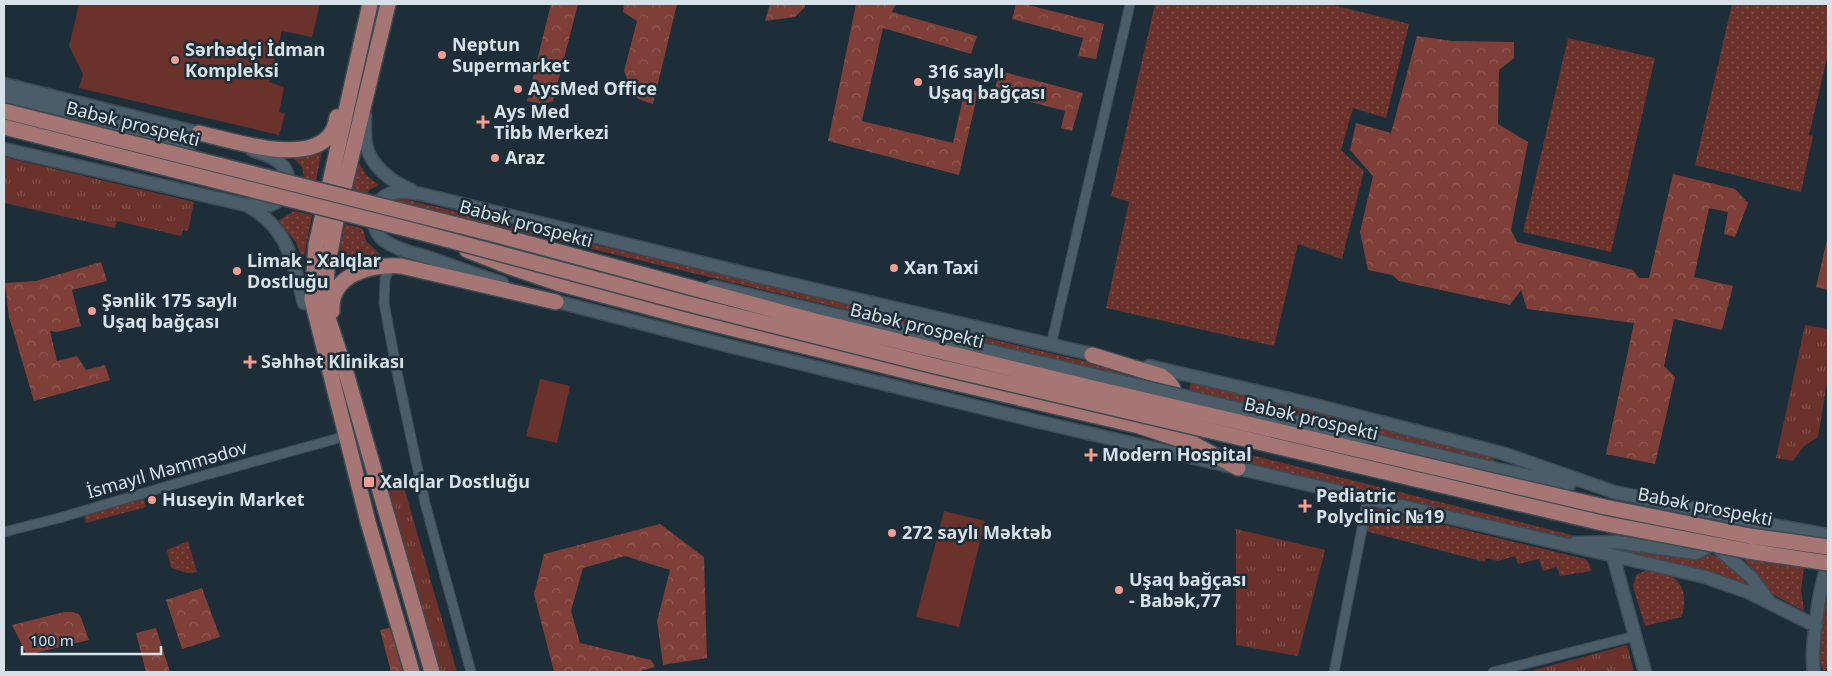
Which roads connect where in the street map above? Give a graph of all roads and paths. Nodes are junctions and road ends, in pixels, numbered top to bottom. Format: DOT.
graph roads {
  1 [pos="364,4"];
  2 [pos="370,4"];
  3 [pos="388,4"];
  4 [pos="1130,4"];
  5 [pos="4,84"];
  6 [pos="367,91"];
  7 [pos="4,96"];
  8 [pos="4,111"];
  9 [pos="338,116"];
  10 [pos="4,127"];
  11 [pos="199,133"];
  12 [pos="4,135"];
  13 [pos="4,149"];
  14 [pos="237,170"];
  15 [pos="233,185"];
  16 [pos="421,194"];
  17 [pos="246,205"];
  18 [pos="419,232"];
  19 [pos="497,235"];
  20 [pos="391,265"];
  21 [pos="556,302"];
  22 [pos="304,303"];
  23 [pos="1051,345"];
  24 [pos="317,351"];
  25 [pos="1092,354"];
  26 [pos="347,376"];
  27 [pos="335,395"];
  28 [pos="1139,426"];
  29 [pos="339,438"];
  30 [pos="1238,468"];
  31 [pos="355,472"];
  32 [pos="1614,492"];
  33 [pos="1368,498"];
  34 [pos="1745,520"];
  35 [pos="4,532"];
  36 [pos="1828,535"];
  37 [pos="1560,544"];
  38 [pos="1828,547"];
  39 [pos="1613,556"];
  40 [pos="1828,564"];
  41 [pos="1770,602"];
  42 [pos="1816,626"];
  43 [pos="1635,636"];
  44 [pos="412,672"];
  45 [pos="432,672"];
  46 [pos="471,672"];
  47 [pos="1334,672"];
  48 [pos="1493,672"];
  49 [pos="1645,672"];
  50 [pos="1814,672"];
  1 -- 9 [label="main road"];
  2 -- 27 [label="main road"];
  3 -- 6 [label="main road"];
  4 -- 23 [label="street"];
  5 -- 11 [label="main road, Babək prospekti"];
  6 -- 16 [label="main road"];
  6 -- 26 [label="main road"];
  7 -- 14 [label="main road, bridge"];
  8 -- 14 [label="main road, Babək prospekti, bridge"];
  9 -- 11 [label="main road"];
  9 -- 22 [label="main road"];
  10 -- 15 [label="main road, Babək prospekti, bridge"];
  11 -- 17 [label="main road, Babək prospekti"];
  12 -- 15 [label="main road, bridge"];
  13 -- 17 [label="main road"];
  14 -- 19 [label="main road, Babək prospekti, bridge"];
  15 -- 18 [label="main road, Babək prospekti, bridge"];
  16 -- 21 [label="main road"];
  16 -- 23 [label="main road, Babək prospekti"];
  17 -- 22 [label="main road"];
  18 -- 28 [label="main road, bridge"];
  18 -- 40 [label="main road, Babək prospekti, bridge"];
  19 -- 32 [label="main road, bridge"];
  19 -- 38 [label="main road, Babək prospekti, bridge"];
  20 -- 21 [label="main road"];
  20 -- 26 [label="main road"];
  20 -- 46 [label="street"];
  21 -- 30 [label="main road"];
  22 -- 24 [label="main road"];
  23 -- 25 [label="main road, Babək prospekti"];
  24 -- 27 [label="main road"];
  24 -- 29 [label="street"];
  25 -- 28 [label="main road"];
  25 -- 32 [label="main road, Babək prospekti"];
  26 -- 45 [label="main road"];
  27 -- 31 [label="main road"];
  28 -- 30 [label="main road"];
  29 -- 31 [label="street"];
  29 -- 35 [label="street, İsmayıl Məmmədov"];
  30 -- 33 [label="main road"];
  31 -- 44 [label="main road"];
  32 -- 34 [label="main road, Babək prospekti"];
  32 -- 37 [label="main road"];
  33 -- 37 [label="main road"];
  33 -- 47 [label="street"];
  34 -- 36 [label="main road, Babək prospekti"];
  34 -- 41 [label="main road"];
  37 -- 39 [label="main road"];
  39 -- 41 [label="main road"];
  39 -- 43 [label="main road"];
  40 -- 42 [label="main road"];
  41 -- 42 [label="main road"];
  42 -- 50 [label="main road"];
  43 -- 48 [label="street"];
  43 -- 49 [label="main road"];
}
